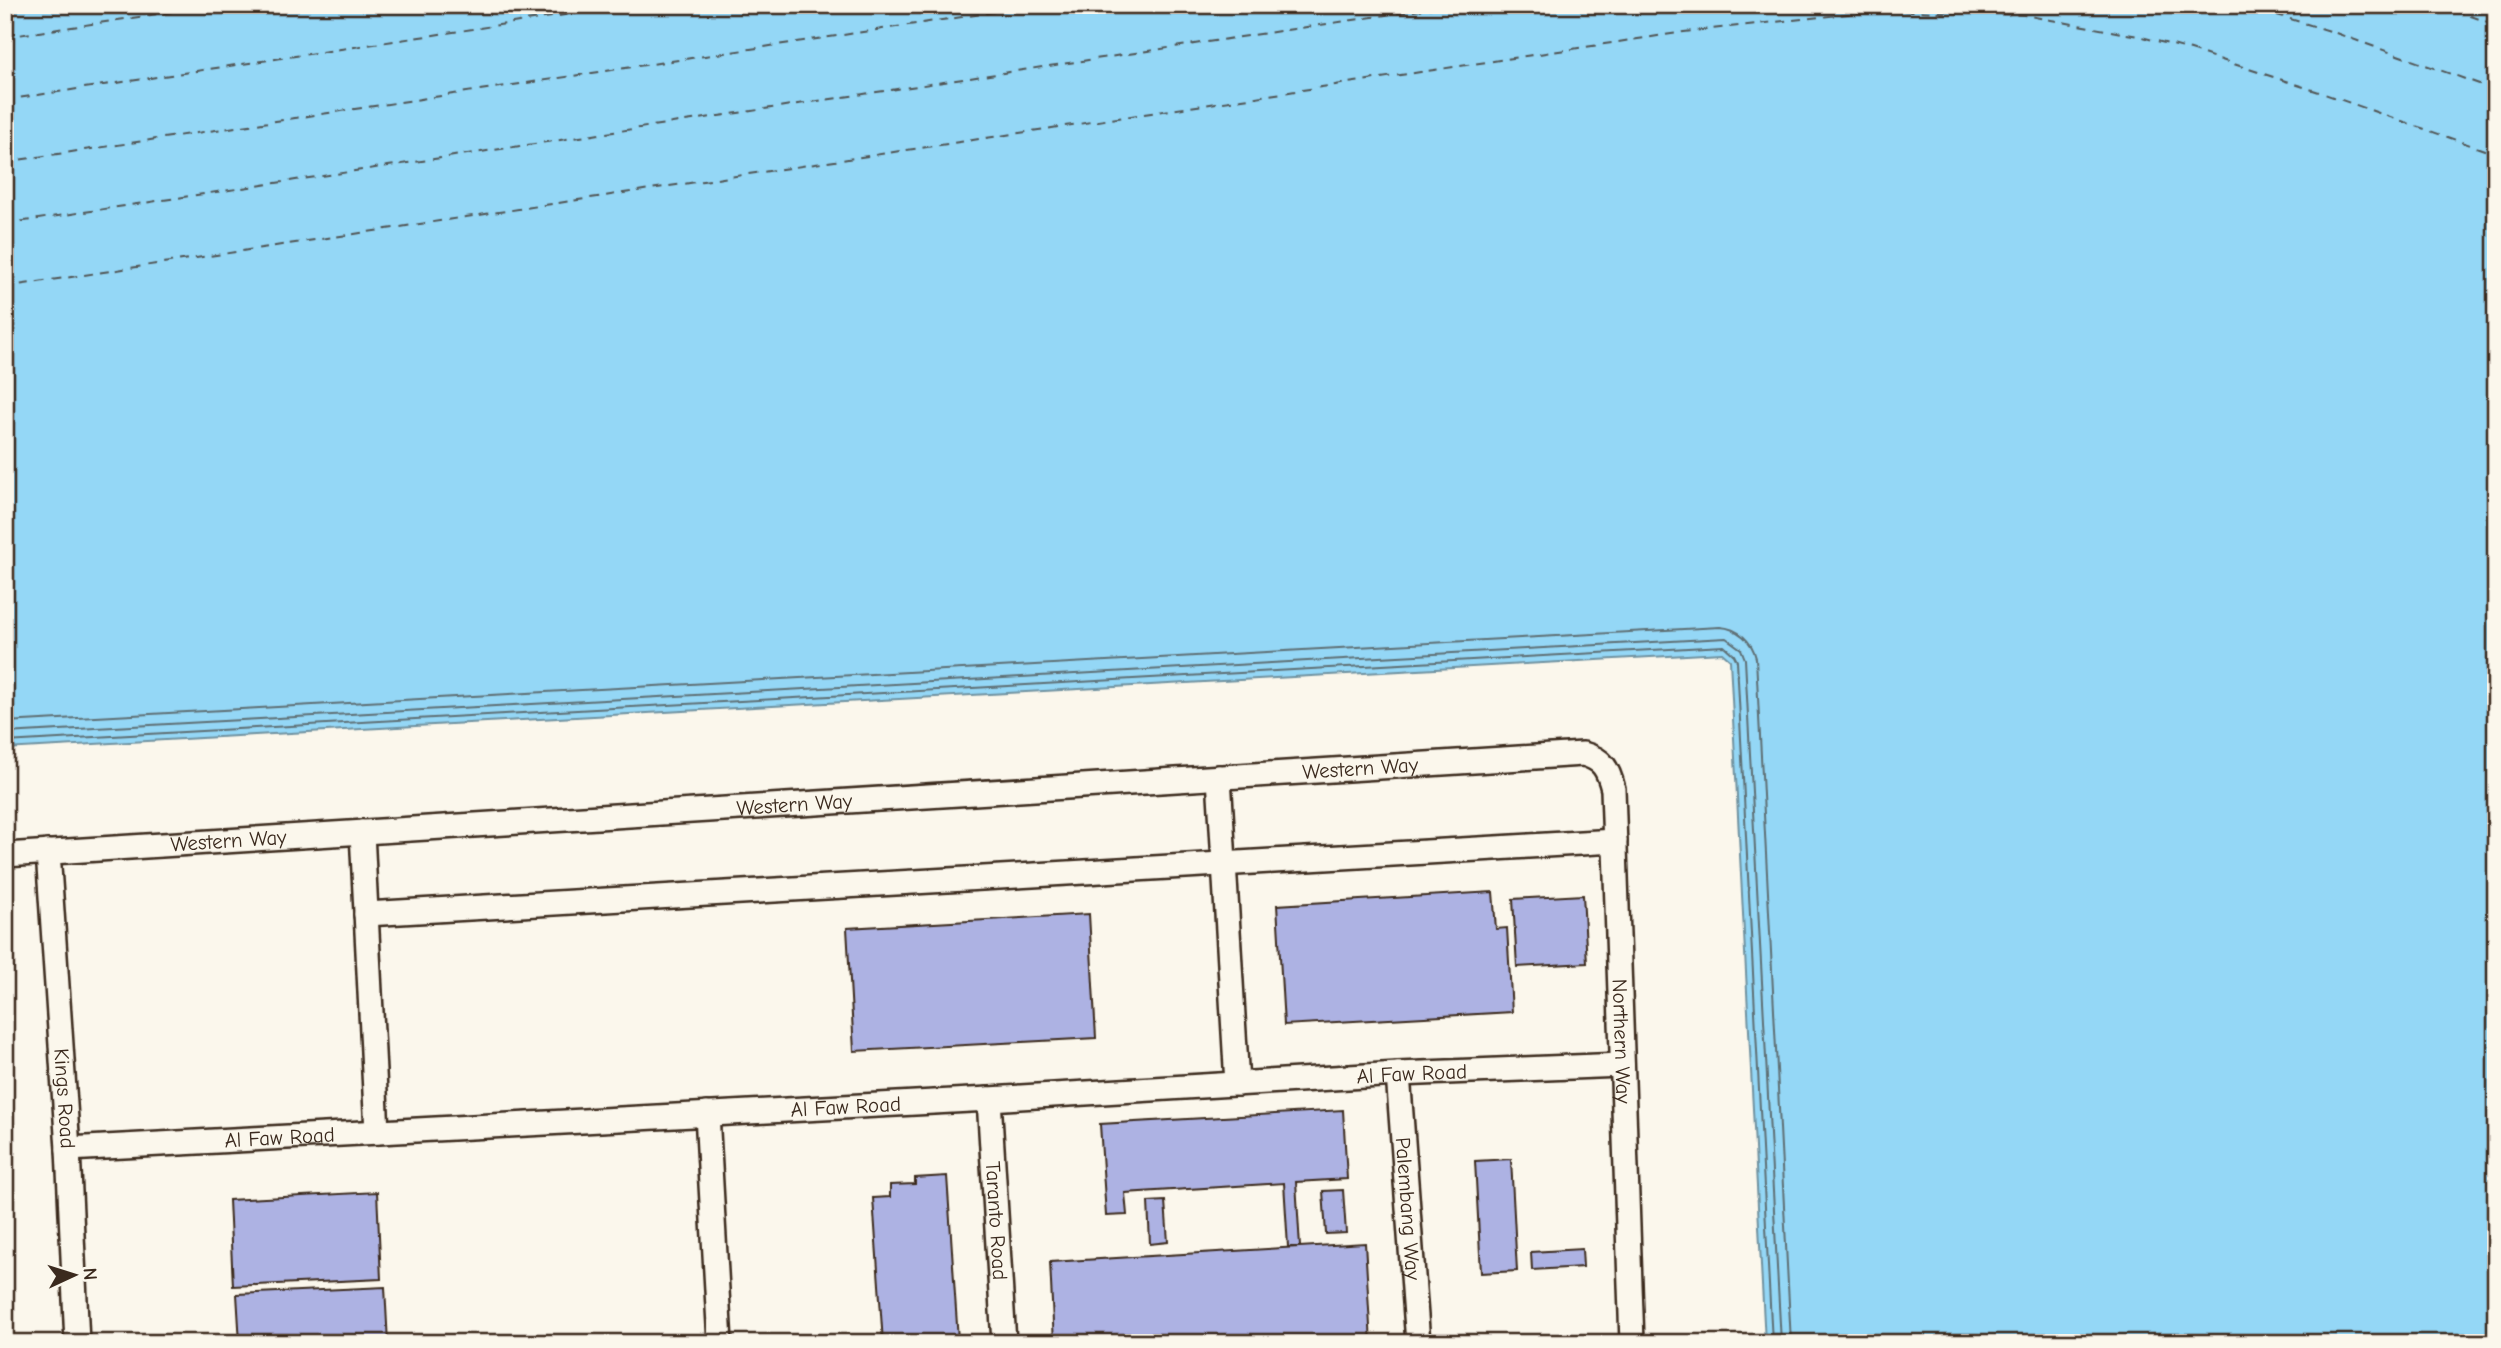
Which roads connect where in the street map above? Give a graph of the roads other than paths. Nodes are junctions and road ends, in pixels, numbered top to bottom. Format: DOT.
graph roads {
  1 [pos="1583,754"];
  2 [pos="1219,777"];
  3 [pos="362,832"];
  4 [pos="1615,841"];
  5 [pos="48,852"];
  6 [pos="5,855"];
  7 [pos="1224,864"];
  8 [pos="366,914"];
  9 [pos="1622,1065"];
  10 [pos="1398,1074"];
  11 [pos="1237,1084"];
  12 [pos="989,1099"];
  13 [pos="707,1114"];
  14 [pos="377,1132"];
  15 [pos="68,1149"];
  16 [pos="77,1343"];
  17 [pos="720,1343"];
  18 [pos="1004,1343"];
  19 [pos="1418,1343"];
  20 [pos="1632,1343"];
  1 -- 2 [label="lane, Western Way"];
  1 -- 4 [label="lane, Northern Way"];
  2 -- 3 [label="lane, Western Way"];
  2 -- 7 [label="lane"];
  3 -- 5 [label="lane, Western Way"];
  3 -- 8 [label="lane"];
  4 -- 7 [label="lane"];
  4 -- 9 [label="lane, Northern Way"];
  5 -- 6 [label="lane, Western Way"];
  5 -- 15 [label="lane, Kings Road"];
  7 -- 8 [label="lane"];
  7 -- 11 [label="lane"];
  8 -- 14 [label="lane"];
  9 -- 10 [label="lane, Al Faw Road"];
  9 -- 20 [label="lane, Northern Way"];
  10 -- 11 [label="lane, Al Faw Road"];
  10 -- 19 [label="lane, Palembang Way"];
  11 -- 12 [label="lane, Al Faw Road"];
  12 -- 13 [label="lane, Al Faw Road"];
  12 -- 18 [label="lane, Taranto Road"];
  13 -- 14 [label="lane, Al Faw Road"];
  13 -- 17 [label="lane"];
  14 -- 15 [label="lane, Al Faw Road"];
  15 -- 16 [label="lane, Kings Road"];
}
